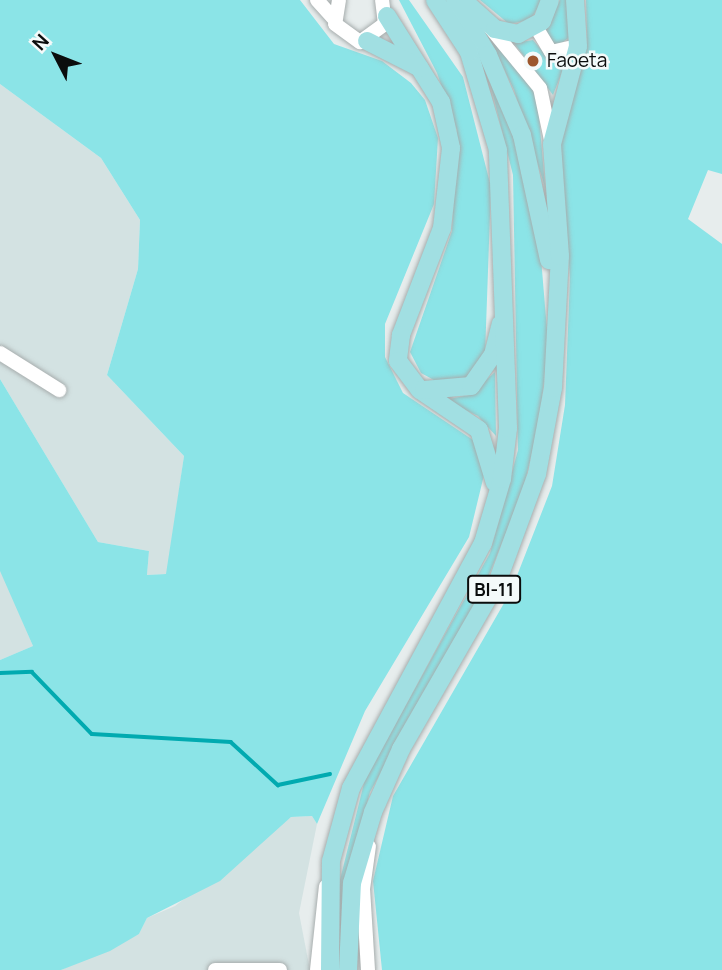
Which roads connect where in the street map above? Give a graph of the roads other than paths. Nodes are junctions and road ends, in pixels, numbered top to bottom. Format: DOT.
graph roads {
  1 [pos="317,0"];
  2 [pos="339,0"];
  3 [pos="435,0"];
  4 [pos="455,0"];
  5 [pos="462,0"];
  6 [pos="550,0"];
  7 [pos="575,0"];
  8 [pos="384,4"];
  9 [pos="334,19"];
  10 [pos="485,22"];
  11 [pos="536,27"];
  12 [pos="367,41"];
  13 [pos="578,46"];
  14 [pos="420,69"];
  15 [pos="552,144"];
  16 [pos="506,304"];
  17 [pos="555,344"];
  18 [pos="0,353"];
  19 [pos="59,390"];
  20 [pos="420,390"];
  21 [pos="498,499"];
  22 [pos="373,812"];
  23 [pos="331,861"];
  24 [pos="215,970"];
  25 [pos="280,970"];
  26 [pos="317,970"];
  27 [pos="330,970"];
  28 [pos="348,970"];
  29 [pos="368,970"];
  1 -- 9 [label="street"];
  2 -- 9 [label="street"];
  3 -- 16 [label="main road, BI-11"];
  4 -- 17 [label="main road, BI-11"];
  5 -- 10 [label="main road"];
  6 -- 11 [label="main road"];
  7 -- 13 [label="main road"];
  8 -- 12 [label="street"];
  8 -- 14 [label="main road"];
  9 -- 12 [label="street"];
  10 -- 11 [label="main road"];
  10 -- 15 [label="street"];
  11 -- 13 [label="street"];
  12 -- 14 [label="main road"];
  13 -- 15 [label="main road"];
  14 -- 20 [label="main road"];
  15 -- 17 [label="main road"];
  16 -- 20 [label="main road"];
  16 -- 21 [label="main road, BI-11"];
  17 -- 22 [label="main road, BI-11"];
  18 -- 19 [label="street"];
  20 -- 21 [label="main road"];
  21 -- 23 [label="main road, BI-11"];
  22 -- 28 [label="main road, BI-11"];
  22 -- 29 [label="street"];
  23 -- 26 [label="street"];
  23 -- 27 [label="main road, BI-11"];
  24 -- 25 [label="street"];
}
